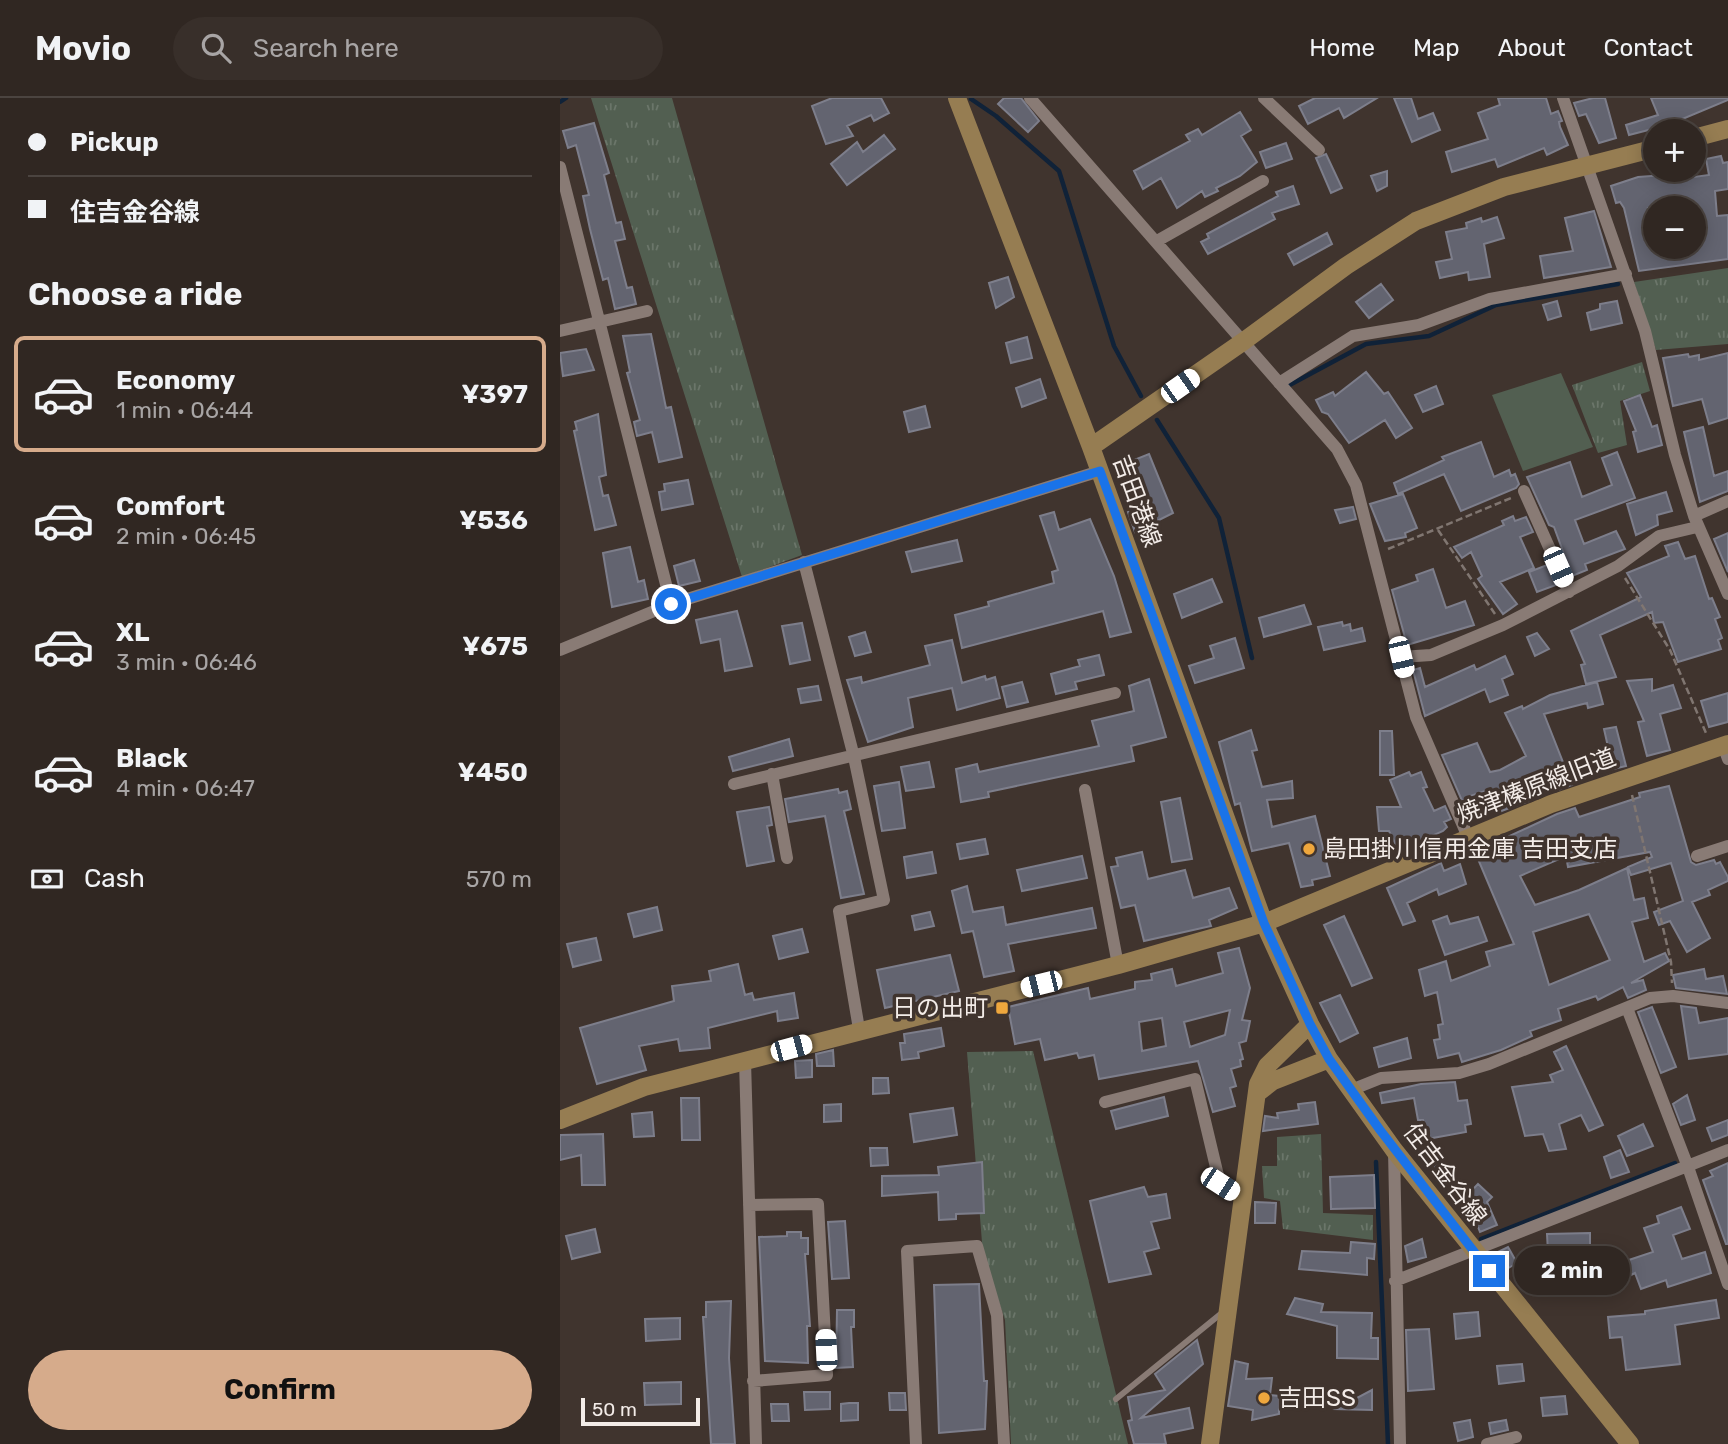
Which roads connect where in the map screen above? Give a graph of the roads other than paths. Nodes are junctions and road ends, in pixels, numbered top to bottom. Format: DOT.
graph roads {
  1 [pos="957,98"];
  2 [pos="1030,98"];
  3 [pos="1264,98"];
  4 [pos="1563,98"];
  5 [pos="1728,129"];
  6 [pos="1706,135"];
  7 [pos="1319,150"];
  8 [pos="1643,151"];
  9 [pos="1589,164"];
  10 [pos="560,167"];
  11 [pos="1263,181"];
  12 [pos="1157,241"];
  13 [pos="1626,274"];
  14 [pos="647,311"];
  15 [pos="598,323"];
  16 [pos="560,331"];
  17 [pos="1244,341"];
  18 [pos="1279,383"];
  19 [pos="1091,447"];
  20 [pos="1100,471"];
  21 [pos="1524,491"];
  22 [pos="1728,501"];
  23 [pos="1696,521"];
  24 [pos="804,562"];
  25 [pos="1569,592"];
  26 [pos="1728,594"];
  27 [pos="671,604"];
  28 [pos="560,650"];
  29 [pos="1401,657"];
  30 [pos="1115,693"];
  31 [pos="1723,749"];
  32 [pos="854,757"];
  33 [pos="772,774"];
  34 [pos="734,784"];
  35 [pos="1085,790"];
  36 [pos="1468,837"];
  37 [pos="1728,846"];
  38 [pos="1697,856"];
  39 [pos="787,858"];
  40 [pos="1264,923"];
  41 [pos="1118,965"];
  42 [pos="1728,1003"];
  43 [pos="1627,1008"];
  44 [pos="1310,1024"];
  45 [pos="859,1029"];
  46 [pos="1329,1059"];
  47 [pos="745,1060"];
  48 [pos="1351,1090"];
  49 [pos="1259,1092"];
  50 [pos="1105,1102"];
  51 [pos="560,1120"];
  52 [pos="1394,1150"];
  53 [pos="1728,1150"];
  54 [pos="1688,1167"];
  55 [pos="1243,1199"];
  56 [pos="749,1205"];
  57 [pos="1471,1249"];
  58 [pos="1395,1281"];
  59 [pos="1728,1284"];
  60 [pos="1229,1307"];
  61 [pos="753,1381"];
  62 [pos="1116,1399"];
  63 [pos="1516,1437"];
  64 [pos="756,1444"];
  65 [pos="916,1444"];
  66 [pos="1004,1444"];
  67 [pos="1210,1444"];
  68 [pos="1400,1444"];
  69 [pos="1487,1444"];
  70 [pos="1630,1444"];
  1 -- 19 [label="main road, 吉田港線"];
  2 -- 12 [label="street"];
  3 -- 7 [label="street"];
  4 -- 9 [label="street"];
  5 -- 6 [label="main road"];
  8 -- 9 [label="main road"];
  9 -- 13 [label="street"];
  9 -- 17 [label="main road"];
  10 -- 15 [label="street"];
  11 -- 12 [label="street"];
  12 -- 17 [label="street"];
  13 -- 18 [label="street"];
  13 -- 23 [label="street"];
  14 -- 15 [label="street"];
  15 -- 16 [label="street"];
  15 -- 27 [label="street"];
  17 -- 18 [label="street"];
  17 -- 19 [label="main road"];
  18 -- 29 [label="street"];
  19 -- 20 [label="main road, 吉田港線"];
  20 -- 24 [label="street"];
  20 -- 40 [label="main road, 吉田港線"];
  21 -- 25 [label="street"];
  22 -- 23 [label="street"];
  23 -- 25 [label="street"];
  23 -- 26 [label="street"];
  24 -- 27 [label="street"];
  24 -- 32 [label="street"];
  25 -- 29 [label="street"];
  27 -- 28 [label="street"];
  29 -- 36 [label="street"];
  30 -- 32 [label="street"];
  31 -- 36 [label="main road, 焼津榛原線旧道"];
  32 -- 33 [label="street"];
  32 -- 45 [label="street"];
  33 -- 34 [label="street"];
  33 -- 39 [label="street"];
  35 -- 41 [label="street"];
  36 -- 40 [label="main road, 焼津榛原線旧道"];
  37 -- 38 [label="street"];
  40 -- 41 [label="main road, 焼津榛原線旧道"];
  40 -- 44 [label="main road, 住吉金谷線"];
  41 -- 45 [label="main road, 焼津榛原線旧道"];
  42 -- 43 [label="street"];
  43 -- 48 [label="street"];
  43 -- 54 [label="street"];
  44 -- 46 [label="main road, 住吉金谷線"];
  44 -- 49 [label="main road"];
  45 -- 47 [label="main road, 焼津榛原線旧道"];
  46 -- 48 [label="main road, 住吉金谷線"];
  46 -- 49 [label="main road"];
  47 -- 51 [label="main road, 焼津榛原線旧道"];
  47 -- 56 [label="street"];
  48 -- 52 [label="main road, 住吉金谷線"];
  49 -- 55 [label="main road"];
  50 -- 55 [label="street"];
  52 -- 57 [label="main road, 住吉金谷線"];
  52 -- 58 [label="street"];
  53 -- 54 [label="street"];
  54 -- 57 [label="street"];
  54 -- 59 [label="street"];
  55 -- 60 [label="main road"];
  56 -- 61 [label="street"];
  56 -- 61 [label="street"];
  57 -- 58 [label="street"];
  57 -- 70 [label="main road, 住吉金谷線"];
  58 -- 68 [label="street"];
  60 -- 62 [label="lane"];
  60 -- 67 [label="main road"];
  61 -- 64 [label="street"];
  63 -- 69 [label="street"];
  65 -- 66 [label="street"];
}
